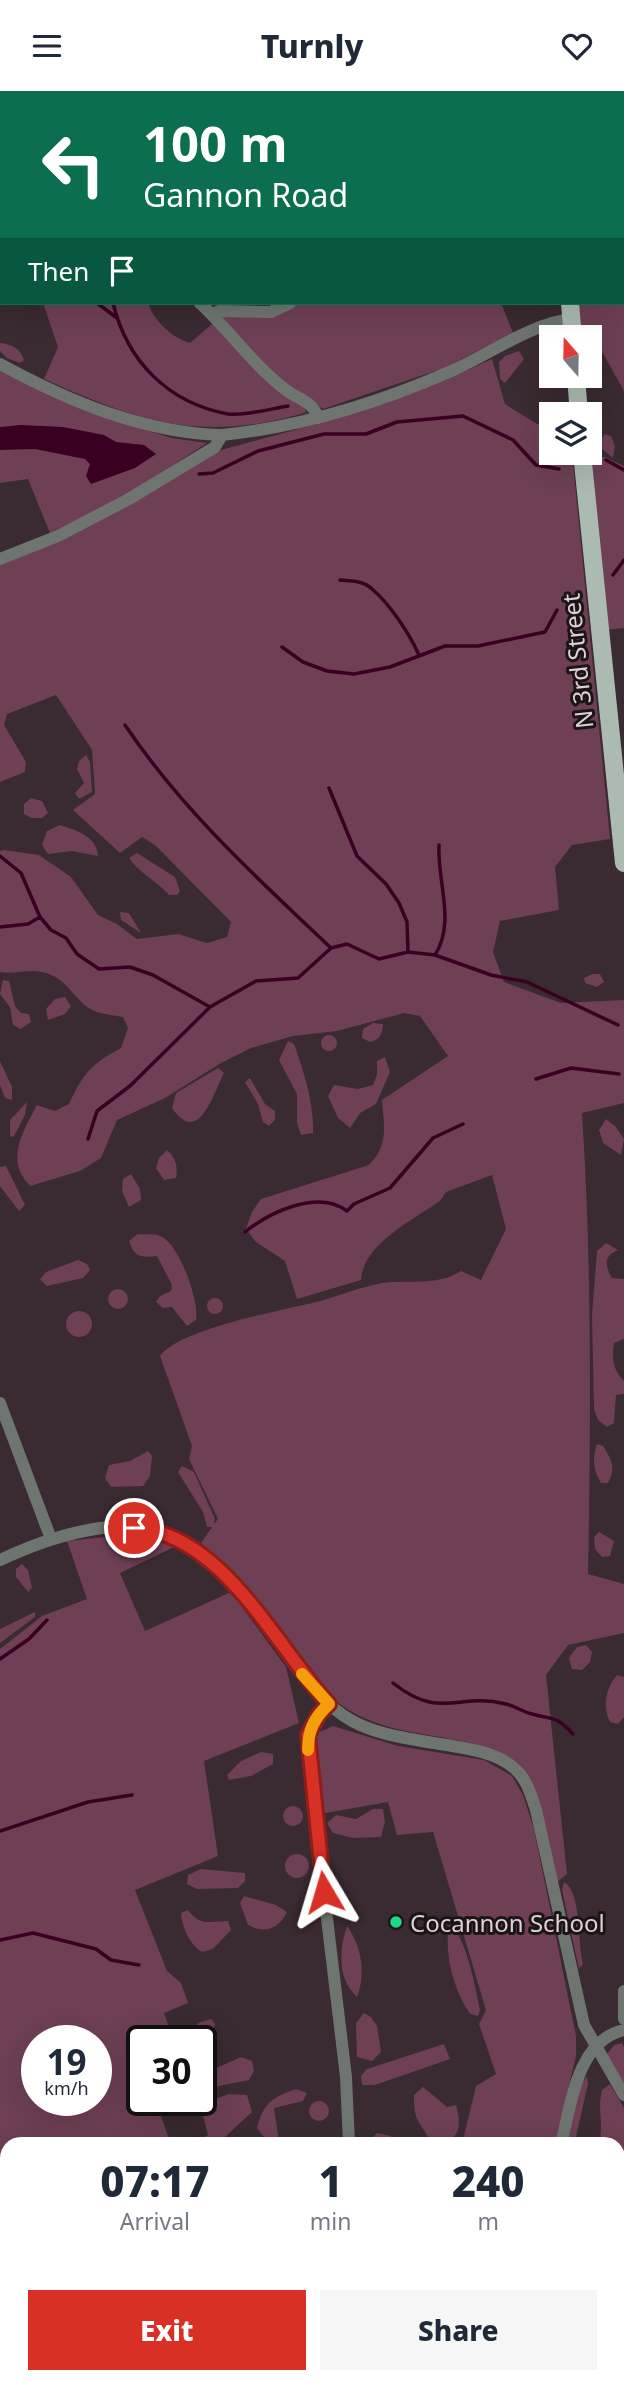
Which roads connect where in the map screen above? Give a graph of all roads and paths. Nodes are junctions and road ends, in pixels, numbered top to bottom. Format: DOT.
graph roads {
  1 [pos="202,305"];
  2 [pos="285,305"];
  3 [pos="571,311"];
  4 [pos="212,314"];
  5 [pos="0,364"];
  6 [pos="318,418"];
  7 [pos="222,435"];
  8 [pos="583,465"];
  9 [pos="0,559"];
  10 [pos="624,863"];
  11 [pos="0,1403"];
  12 [pos="51,1539"];
  13 [pos="0,1560"];
  14 [pos="329,1704"];
  15 [pos="624,1991"];
  16 [pos="624,2019"];
  17 [pos="624,2030"];
  18 [pos="596,2049"];
  19 [pos="624,2095"];
  20 [pos="349,2137"];
  21 [pos="563,2137"];
  1 -- 4 [label="street"];
  2 -- 4 [label="street"];
  3 -- 6 [label="street"];
  4 -- 6 [label="street"];
  5 -- 7 [label="street"];
  6 -- 7 [label="street"];
  7 -- 9 [label="street"];
  8 -- 10 [label="main road, N 3rd Street"];
  11 -- 12 [label="street"];
  12 -- 13 [label="street"];
  12 -- 14 [label="street"];
  14 -- 18 [label="street"];
  14 -- 20 [label="street"];
  15 -- 16 [label="street"];
  17 -- 18 [label="street"];
  18 -- 19 [label="street"];
  18 -- 21 [label="street"];
}
